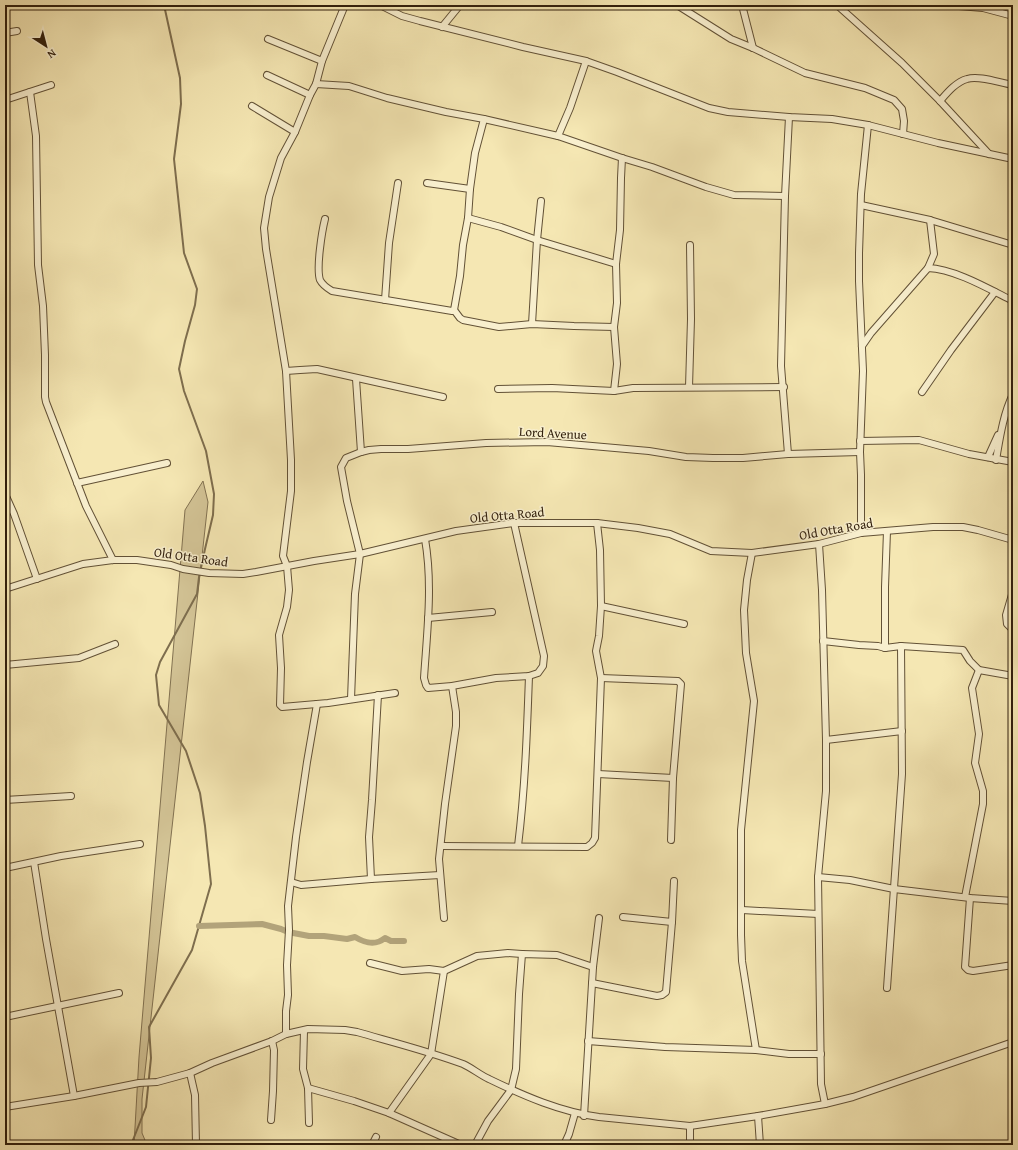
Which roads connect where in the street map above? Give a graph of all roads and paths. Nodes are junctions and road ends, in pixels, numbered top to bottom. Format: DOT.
graph roads {
  1 [pos="345,5"];
  2 [pos="380,5"];
  3 [pos="460,5"];
  4 [pos="533,5"];
  5 [pos="539,5"];
  6 [pos="677,5"];
  7 [pos="742,5"];
  8 [pos="958,5"];
  9 [pos="839,6"];
  10 [pos="982,7"];
  11 [pos="1013,16"];
  12 [pos="442,27"];
  13 [pos="18,31"];
  14 [pos="5,33"];
  15 [pos="268,39"];
  16 [pos="753,48"];
  17 [pos="322,61"];
  18 [pos="586,61"];
  19 [pos="267,75"];
  20 [pos="316,84"];
  21 [pos="50,85"];
  22 [pos="1013,85"];
  23 [pos="30,92"];
  24 [pos="310,95"];
  25 [pos="5,100"];
  26 [pos="940,100"];
  27 [pos="252,106"];
  28 [pos="789,118"];
  29 [pos="484,119"];
  30 [pos="868,125"];
  31 [pos="294,132"];
  32 [pos="903,134"];
  33 [pos="558,136"];
  34 [pos="989,154"];
  35 [pos="622,158"];
  36 [pos="1013,159"];
  37 [pos="398,183"];
  38 [pos="427,183"];
  39 [pos="470,189"];
  40 [pos="785,196"];
  41 [pos="541,201"];
  42 [pos="861,205"];
  43 [pos="468,218"];
  44 [pos="325,219"];
  45 [pos="930,220"];
  46 [pos="537,240"];
  47 [pos="690,245"];
  48 [pos="1013,245"];
  49 [pos="934,254"];
  50 [pos="616,264"];
  51 [pos="928,268"];
  52 [pos="939,268"];
  53 [pos="995,292"];
  54 [pos="385,300"];
  55 [pos="1013,301"];
  56 [pos="454,310"];
  57 [pos="532,324"];
  58 [pos="614,326"];
  59 [pos="862,347"];
  60 [pos="286,371"];
  61 [pos="356,379"];
  62 [pos="689,387"];
  63 [pos="784,387"];
  64 [pos="498,389"];
  65 [pos="614,391"];
  66 [pos="922,392"];
  67 [pos="1013,394"];
  68 [pos="443,397"];
  69 [pos="1002,426"];
  70 [pos="860,441"];
  71 [pos="361,452"];
  72 [pos="860,452"];
  73 [pos="788,454"];
  74 [pos="988,457"];
  75 [pos="996,460"];
  76 [pos="1013,462"];
  77 [pos="167,463"];
  78 [pos="77,483"];
  79 [pos="5,494"];
  80 [pos="514,523"];
  81 [pos="597,523"];
  82 [pos="887,531"];
  83 [pos="860,533"];
  84 [pos="425,539"];
  85 [pos="1013,540"];
  86 [pos="819,544"];
  87 [pos="752,553"];
  88 [pos="360,554"];
  89 [pos="113,560"];
  90 [pos="287,566"];
  91 [pos="37,579"];
  92 [pos="5,589"];
  93 [pos="1013,591"];
  94 [pos="601,606"];
  95 [pos="492,612"];
  96 [pos="428,618"];
  97 [pos="684,624"];
  98 [pos="1013,630"];
  99 [pos="823,641"];
  100 [pos="115,644"];
  101 [pos="902,646"];
  102 [pos="885,648"];
  103 [pos="5,665"];
  104 [pos="979,670"];
  105 [pos="529,676"];
  106 [pos="1013,676"];
  107 [pos="601,678"];
  108 [pos="452,686"];
  109 [pos="395,693"];
  110 [pos="378,695"];
  111 [pos="351,699"];
  112 [pos="317,704"];
  113 [pos="902,731"];
  114 [pos="826,740"];
  115 [pos="598,774"];
  116 [pos="673,778"];
  117 [pos="71,796"];
  118 [pos="5,800"];
  119 [pos="671,840"];
  120 [pos="140,844"];
  121 [pos="441,846"];
  122 [pos="518,846"];
  123 [pos="34,862"];
  124 [pos="5,868"];
  125 [pos="440,875"];
  126 [pos="818,878"];
  127 [pos="371,879"];
  128 [pos="674,881"];
  129 [pos="291,882"];
  130 [pos="894,889"];
  131 [pos="967,898"];
  132 [pos="1013,901"];
  133 [pos="742,910"];
  134 [pos="818,914"];
  135 [pos="623,917"];
  136 [pos="444,918"];
  137 [pos="599,918"];
  138 [pos="672,922"];
  139 [pos="522,954"];
  140 [pos="370,963"];
  141 [pos="1013,965"];
  142 [pos="593,967"];
  143 [pos="444,971"];
  144 [pos="592,982"];
  145 [pos="887,988"];
  146 [pos="119,993"];
  147 [pos="57,1006"];
  148 [pos="5,1017"];
  149 [pos="304,1031"];
  150 [pos="286,1034"];
  151 [pos="272,1041"];
  152 [pos="588,1041"];
  153 [pos="1013,1042"];
  154 [pos="756,1050"];
  155 [pos="431,1054"];
  156 [pos="821,1054"];
  157 [pos="190,1073"];
  158 [pos="308,1088"];
  159 [pos="511,1090"];
  160 [pos="74,1096"];
  161 [pos="825,1104"];
  162 [pos="5,1107"];
  163 [pos="389,1113"];
  164 [pos="575,1113"];
  165 [pos="584,1116"];
  166 [pos="758,1116"];
  167 [pos="271,1120"];
  168 [pos="309,1123"];
  169 [pos="690,1126"];
  170 [pos="376,1137"];
  171 [pos="196,1145"];
  172 [pos="372,1145"];
  173 [pos="461,1145"];
  174 [pos="475,1145"];
  175 [pos="564,1145"];
  176 [pos="690,1145"];
  177 [pos="760,1145"];
  1 -- 17 [label="street"];
  2 -- 12 [label="street"];
  3 -- 12 [label="street"];
  4 -- 5 [label="street"];
  6 -- 16 [label="street"];
  7 -- 16 [label="street"];
  8 -- 10 [label="street"];
  9 -- 26 [label="street"];
  10 -- 11 [label="street"];
  12 -- 18 [label="street"];
  13 -- 14 [label="street"];
  15 -- 17 [label="street"];
  16 -- 32 [label="street"];
  17 -- 20 [label="street"];
  18 -- 28 [label="street"];
  18 -- 33 [label="street"];
  19 -- 24 [label="street"];
  20 -- 24 [label="street"];
  20 -- 29 [label="street"];
  21 -- 23 [label="street"];
  22 -- 26 [label="street"];
  23 -- 25 [label="street"];
  23 -- 78 [label="street"];
  24 -- 31 [label="street"];
  26 -- 34 [label="street"];
  27 -- 31 [label="street"];
  28 -- 30 [label="street"];
  28 -- 40 [label="street"];
  29 -- 33 [label="street"];
  29 -- 39 [label="street"];
  30 -- 32 [label="street"];
  30 -- 42 [label="street"];
  31 -- 60 [label="street"];
  32 -- 34 [label="street"];
  33 -- 35 [label="street"];
  34 -- 36 [label="street"];
  35 -- 40 [label="street"];
  35 -- 50 [label="street"];
  37 -- 54 [label="street"];
  38 -- 39 [label="street"];
  39 -- 43 [label="street"];
  40 -- 63 [label="street"];
  41 -- 46 [label="street"];
  42 -- 45 [label="street"];
  42 -- 59 [label="street"];
  43 -- 46 [label="street"];
  43 -- 56 [label="street"];
  44 -- 54 [label="street"];
  45 -- 48 [label="street"];
  45 -- 49 [label="street"];
  46 -- 50 [label="street"];
  46 -- 57 [label="street"];
  47 -- 62 [label="street"];
  49 -- 51 [label="street"];
  49 -- 52 [label="street"];
  50 -- 58 [label="street"];
  51 -- 52 [label="street"];
  51 -- 59 [label="street"];
  52 -- 53 [label="street"];
  53 -- 55 [label="street"];
  53 -- 66 [label="street"];
  54 -- 56 [label="street"];
  56 -- 57 [label="street"];
  57 -- 58 [label="street"];
  58 -- 65 [label="street"];
  59 -- 70 [label="street"];
  60 -- 61 [label="street"];
  60 -- 90 [label="street"];
  61 -- 68 [label="street"];
  61 -- 71 [label="street"];
  62 -- 63 [label="street"];
  62 -- 65 [label="street"];
  63 -- 73 [label="street"];
  64 -- 65 [label="street"];
  67 -- 69 [label="street"];
  69 -- 74 [label="street"];
  69 -- 75 [label="street"];
  70 -- 72 [label="street"];
  70 -- 74 [label="street"];
  71 -- 73 [label="street, Lord Avenue"];
  71 -- 88 [label="street, Lord Avenue"];
  72 -- 73 [label="street, Lord Avenue"];
  72 -- 83 [label="street"];
  74 -- 75 [label="street"];
  75 -- 76 [label="street"];
  77 -- 78 [label="street"];
  78 -- 89 [label="street"];
  79 -- 91 [label="street"];
  80 -- 81 [label="street, Old Otta Road"];
  80 -- 84 [label="street, Old Otta Road"];
  80 -- 105 [label="street"];
  81 -- 87 [label="street, Old Otta Road"];
  81 -- 94 [label="street"];
  82 -- 83 [label="street, Old Otta Road"];
  82 -- 85 [label="street, Old Otta Road"];
  82 -- 102 [label="street"];
  83 -- 86 [label="street, Old Otta Road"];
  84 -- 88 [label="street, Old Otta Road"];
  84 -- 96 [label="street"];
  86 -- 87 [label="street, Old Otta Road"];
  86 -- 99 [label="street"];
  87 -- 133 [label="street"];
  88 -- 90 [label="street, Old Otta Road"];
  88 -- 111 [label="street"];
  89 -- 90 [label="street, Old Otta Road"];
  89 -- 91 [label="street, Old Otta Road"];
  90 -- 112 [label="street"];
  91 -- 92 [label="street, Old Otta Road"];
  93 -- 98 [label="street"];
  94 -- 97 [label="street"];
  94 -- 107 [label="street"];
  95 -- 96 [label="street"];
  96 -- 108 [label="street"];
  99 -- 102 [label="street"];
  99 -- 114 [label="street"];
  100 -- 103 [label="street"];
  101 -- 102 [label="street"];
  101 -- 104 [label="street"];
  101 -- 113 [label="street"];
  104 -- 106 [label="street"];
  104 -- 131 [label="street"];
  105 -- 108 [label="street"];
  105 -- 122 [label="street"];
  107 -- 115 [label="street"];
  107 -- 116 [label="street"];
  108 -- 121 [label="street"];
  109 -- 110 [label="street"];
  110 -- 111 [label="street"];
  110 -- 127 [label="street"];
  111 -- 112 [label="street"];
  112 -- 129 [label="street"];
  113 -- 114 [label="street"];
  113 -- 130 [label="street"];
  114 -- 126 [label="street"];
  115 -- 116 [label="street"];
  115 -- 122 [label="street"];
  116 -- 119 [label="street"];
  117 -- 118 [label="street"];
  120 -- 123 [label="street"];
  121 -- 122 [label="street"];
  121 -- 125 [label="street"];
  123 -- 124 [label="street"];
  123 -- 147 [label="street"];
  125 -- 127 [label="street"];
  125 -- 136 [label="street"];
  126 -- 130 [label="street"];
  126 -- 134 [label="street"];
  127 -- 129 [label="street"];
  128 -- 138 [label="street"];
  129 -- 150 [label="street"];
  130 -- 131 [label="street"];
  130 -- 145 [label="street"];
  131 -- 132 [label="street"];
  131 -- 141 [label="street"];
  133 -- 134 [label="street"];
  133 -- 154 [label="street"];
  134 -- 156 [label="street"];
  135 -- 138 [label="street"];
  137 -- 142 [label="street"];
  138 -- 144 [label="street"];
  139 -- 142 [label="street"];
  139 -- 143 [label="street"];
  139 -- 159 [label="street"];
  140 -- 143 [label="street"];
  142 -- 144 [label="street"];
  143 -- 155 [label="street"];
  144 -- 152 [label="street"];
  146 -- 147 [label="street"];
  147 -- 148 [label="street"];
  147 -- 160 [label="street"];
  149 -- 150 [label="street"];
  149 -- 155 [label="street"];
  149 -- 158 [label="street"];
  150 -- 151 [label="street"];
  151 -- 157 [label="street"];
  151 -- 167 [label="street"];
  152 -- 154 [label="street"];
  152 -- 165 [label="street"];
  153 -- 161 [label="street"];
  154 -- 156 [label="street"];
  155 -- 159 [label="street"];
  155 -- 163 [label="street"];
  156 -- 161 [label="street"];
  157 -- 160 [label="street"];
  157 -- 171 [label="street"];
  158 -- 163 [label="street"];
  158 -- 168 [label="street"];
  159 -- 164 [label="street"];
  159 -- 174 [label="street"];
  160 -- 162 [label="street"];
  161 -- 166 [label="street"];
  163 -- 173 [label="street"];
  164 -- 165 [label="street"];
  164 -- 175 [label="street"];
  165 -- 169 [label="street"];
  166 -- 169 [label="street"];
  166 -- 177 [label="street"];
  169 -- 176 [label="street"];
  170 -- 172 [label="street"];
}
